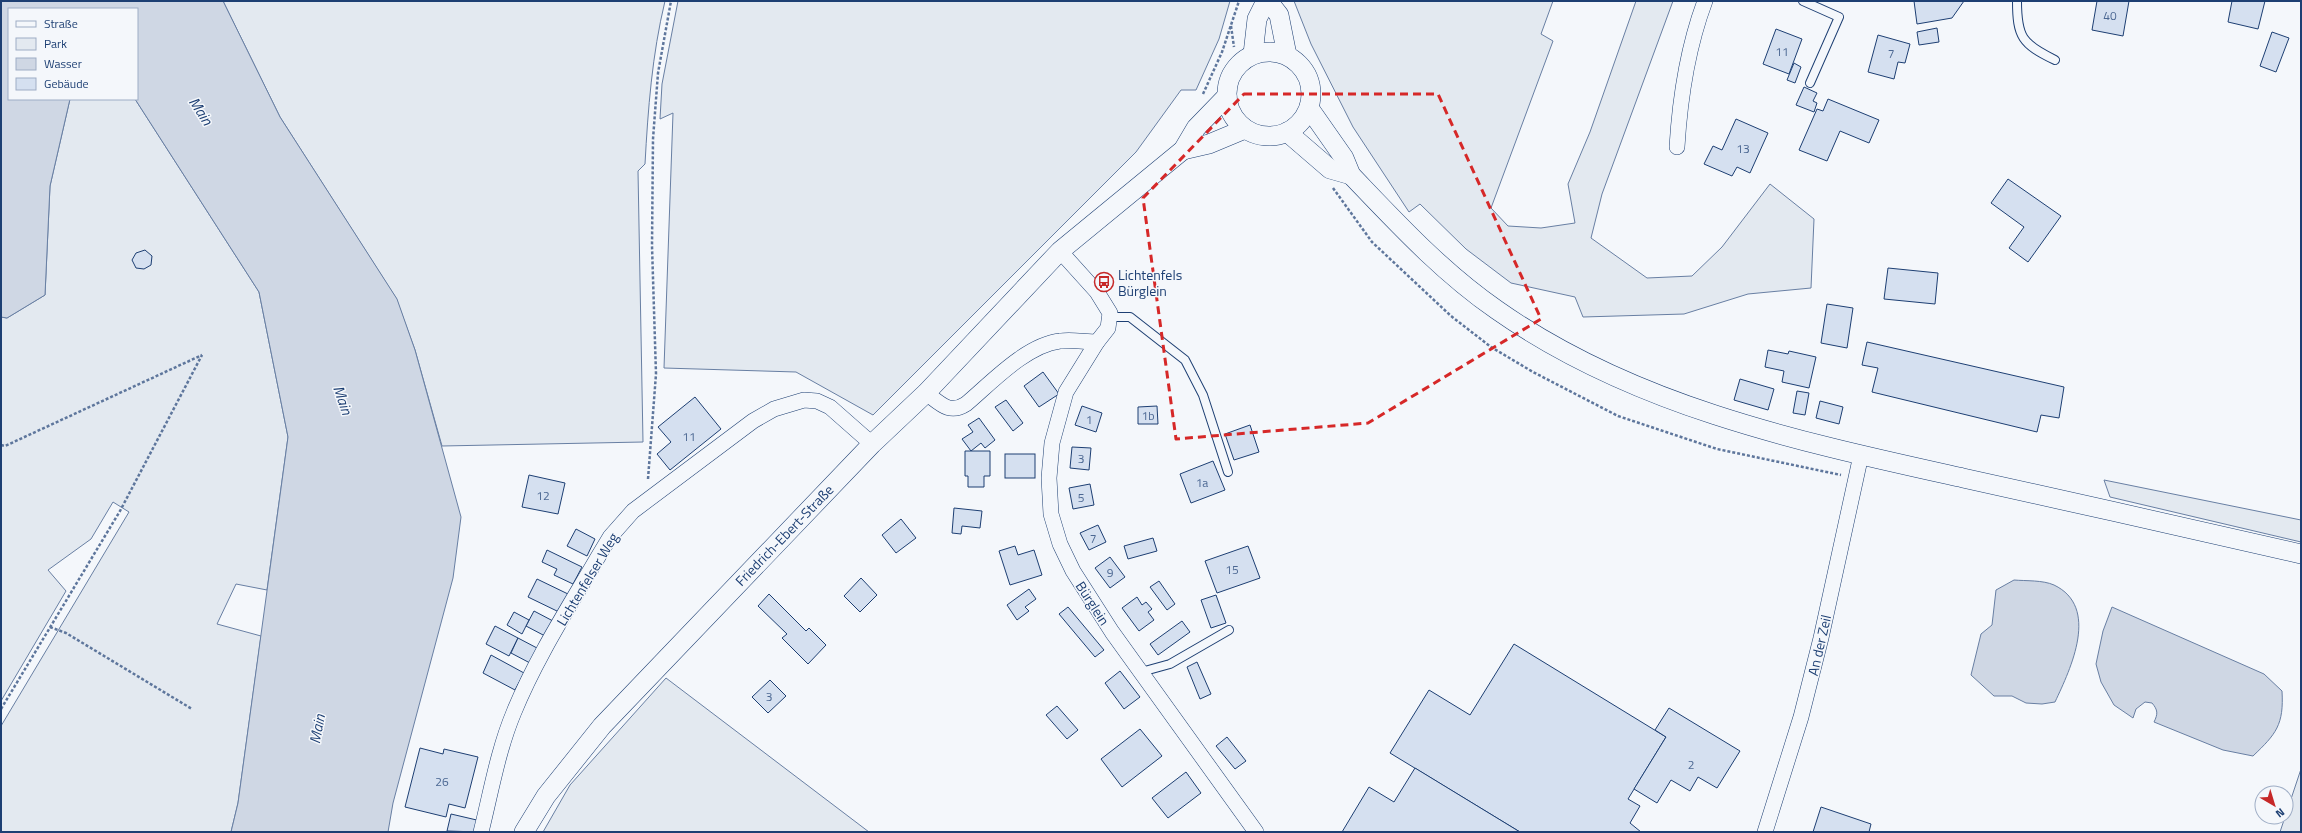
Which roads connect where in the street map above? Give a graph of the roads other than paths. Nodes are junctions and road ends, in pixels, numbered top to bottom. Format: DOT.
graph roads {
  1 [pos="1267,1"];
  2 [pos="1704,1"];
  3 [pos="1803,1"];
  4 [pos="2017,1"];
  5 [pos="1253,54"];
  6 [pos="1290,57"];
  7 [pos="2055,60"];
  8 [pos="1810,82"];
  9 [pos="1227,96"];
  10 [pos="1309,108"];
  11 [pos="1245,129"];
  12 [pos="1288,132"];
  13 [pos="1677,147"];
  14 [pos="1183,150"];
  15 [pos="1351,175"];
  16 [pos="1060,251"];
  17 [pos="1110,317"];
  18 [pos="1097,342"];
  19 [pos="926,393"];
  20 [pos="872,444"];
  21 [pos="1860,455"];
  22 [pos="1228,472"];
  23 [pos="2301,554"];
  24 [pos="1229,630"];
  25 [pos="1141,672"];
  26 [pos="481,832"];
  27 [pos="524,832"];
  28 [pos="1256,832"];
  29 [pos="1765,832"];
  1 -- 5 [label="street"];
  1 -- 6 [label="street"];
  2 -- 13 [label="street"];
  3 -- 8 [label="lane"];
  4 -- 7 [label="lane"];
  5 -- 6 [label="street"];
  5 -- 9 [label="street"];
  6 -- 10 [label="street"];
  9 -- 11 [label="street"];
  9 -- 14 [label="street"];
  10 -- 12 [label="street"];
  10 -- 15 [label="street"];
  11 -- 12 [label="street"];
  11 -- 14 [label="street"];
  12 -- 15 [label="street"];
  14 -- 16 [label="street, Friedrich-Ebert-Straße"];
  15 -- 21 [label="street"];
  16 -- 17 [label="street"];
  16 -- 19 [label="street, Friedrich-Ebert-Straße"];
  17 -- 18 [label="street, Bürglein"];
  17 -- 22 [label="lane"];
  18 -- 19 [label="street"];
  18 -- 25 [label="street, Bürglein"];
  19 -- 20 [label="street, Friedrich-Ebert-Straße"];
  20 -- 26 [label="street, Lichtenfelser Weg"];
  20 -- 27 [label="street, Friedrich-Ebert-Straße"];
  21 -- 23 [label="street"];
  21 -- 29 [label="street, An der Zeil"];
  24 -- 25 [label="lane"];
  25 -- 28 [label="street, Bürglein"];
}
